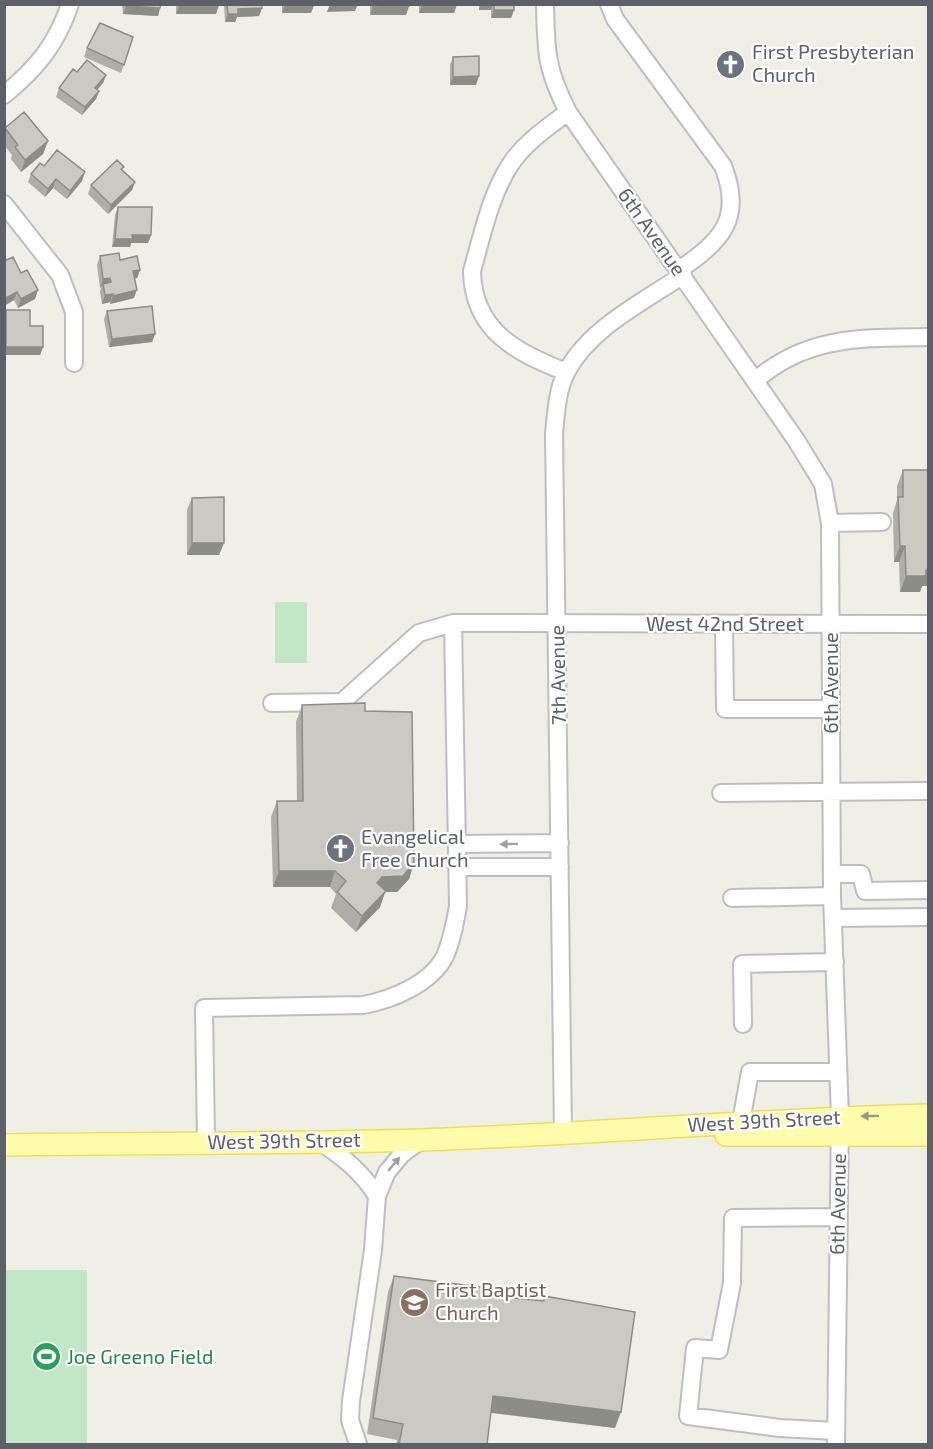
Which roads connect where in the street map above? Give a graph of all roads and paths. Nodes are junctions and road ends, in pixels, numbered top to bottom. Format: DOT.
graph roads {
  1 [pos="69,4"];
  2 [pos="545,4"];
  3 [pos="609,4"];
  4 [pos="4,95"];
  5 [pos="568,112"];
  6 [pos="4,204"];
  7 [pos="681,272"];
  8 [pos="928,337"];
  9 [pos="74,363"];
  10 [pos="566,372"];
  11 [pos="756,380"];
  12 [pos="882,522"];
  13 [pos="830,523"];
  14 [pos="453,623"];
  15 [pos="557,623"];
  16 [pos="831,624"];
  17 [pos="928,624"];
  18 [pos="724,625"];
  19 [pos="272,703"];
  20 [pos="830,709"];
  21 [pos="832,791"];
  22 [pos="928,791"];
  23 [pos="721,793"];
  24 [pos="560,843"];
  25 [pos="458,844"];
  26 [pos="458,867"];
  27 [pos="560,867"];
  28 [pos="833,874"];
  29 [pos="928,890"];
  30 [pos="832,896"];
  31 [pos="732,898"];
  32 [pos="928,917"];
  33 [pos="834,918"];
  34 [pos="835,962"];
  35 [pos="743,1024"];
  36 [pos="838,1072"];
  37 [pos="928,1115"];
  38 [pos="741,1122"];
  39 [pos="840,1127"];
  40 [pos="563,1134"];
  41 [pos="928,1135"];
  42 [pos="421,1140"];
  43 [pos="319,1141"];
  44 [pos="206,1142"];
  45 [pos="4,1145"];
  46 [pos="377,1196"];
  47 [pos="837,1217"];
  48 [pos="836,1438"];
  49 [pos="358,1444"];
  1 -- 4 [label="street"];
  2 -- 5 [label="street, 6th Avenue"];
  3 -- 7 [label="street, 7th Avenue"];
  5 -- 7 [label="street, 6th Avenue"];
  5 -- 10 [label="street"];
  6 -- 9 [label="street"];
  7 -- 10 [label="street, 7th Avenue"];
  7 -- 11 [label="street, 6th Avenue"];
  8 -- 11 [label="street"];
  10 -- 15 [label="street, 7th Avenue"];
  11 -- 13 [label="street, 6th Avenue"];
  12 -- 13 [label="street"];
  13 -- 16 [label="street, 6th Avenue"];
  14 -- 15 [label="street, West 42nd Street"];
  14 -- 19 [label="street, West 42nd Street"];
  14 -- 25 [label="street"];
  15 -- 18 [label="street, West 42nd Street"];
  15 -- 24 [label="street, 7th Avenue"];
  16 -- 17 [label="street, West 42nd Street"];
  16 -- 18 [label="street, West 42nd Street"];
  16 -- 20 [label="street, 6th Avenue"];
  18 -- 20 [label="street"];
  20 -- 21 [label="street, 6th Avenue"];
  21 -- 22 [label="street"];
  21 -- 23 [label="street"];
  21 -- 28 [label="street, 6th Avenue"];
  24 -- 25 [label="street, one-way"];
  24 -- 27 [label="street, 7th Avenue"];
  25 -- 26 [label="street"];
  26 -- 27 [label="street"];
  26 -- 44 [label="street"];
  27 -- 40 [label="street, 7th Avenue"];
  28 -- 29 [label="street"];
  28 -- 30 [label="street, 6th Avenue"];
  30 -- 31 [label="street"];
  30 -- 33 [label="street, 6th Avenue"];
  32 -- 33 [label="street"];
  33 -- 34 [label="street, 6th Avenue"];
  34 -- 35 [label="street"];
  34 -- 36 [label="street, 6th Avenue"];
  36 -- 38 [label="street"];
  36 -- 39 [label="street, 6th Avenue"];
  37 -- 39 [label="main road, West 39th Street, one-way"];
  38 -- 39 [label="main road, West 39th Street"];
  38 -- 40 [label="main road, West 39th Street"];
  39 -- 40 [label="main road, West 39th Street"];
  39 -- 41 [label="main road, West 39th Street"];
  39 -- 47 [label="street, 6th Avenue"];
  40 -- 42 [label="main road, West 39th Street"];
  42 -- 43 [label="main road, West 39th Street"];
  46 -- 42 [label="street, one-way"];
  43 -- 44 [label="main road, West 39th Street"];
  43 -- 46 [label="street"];
  44 -- 45 [label="main road, West 39th Street"];
  46 -- 49 [label="street"];
  47 -- 48 [label="street, 6th Avenue"];
  47 -- 48 [label="street"];
}
